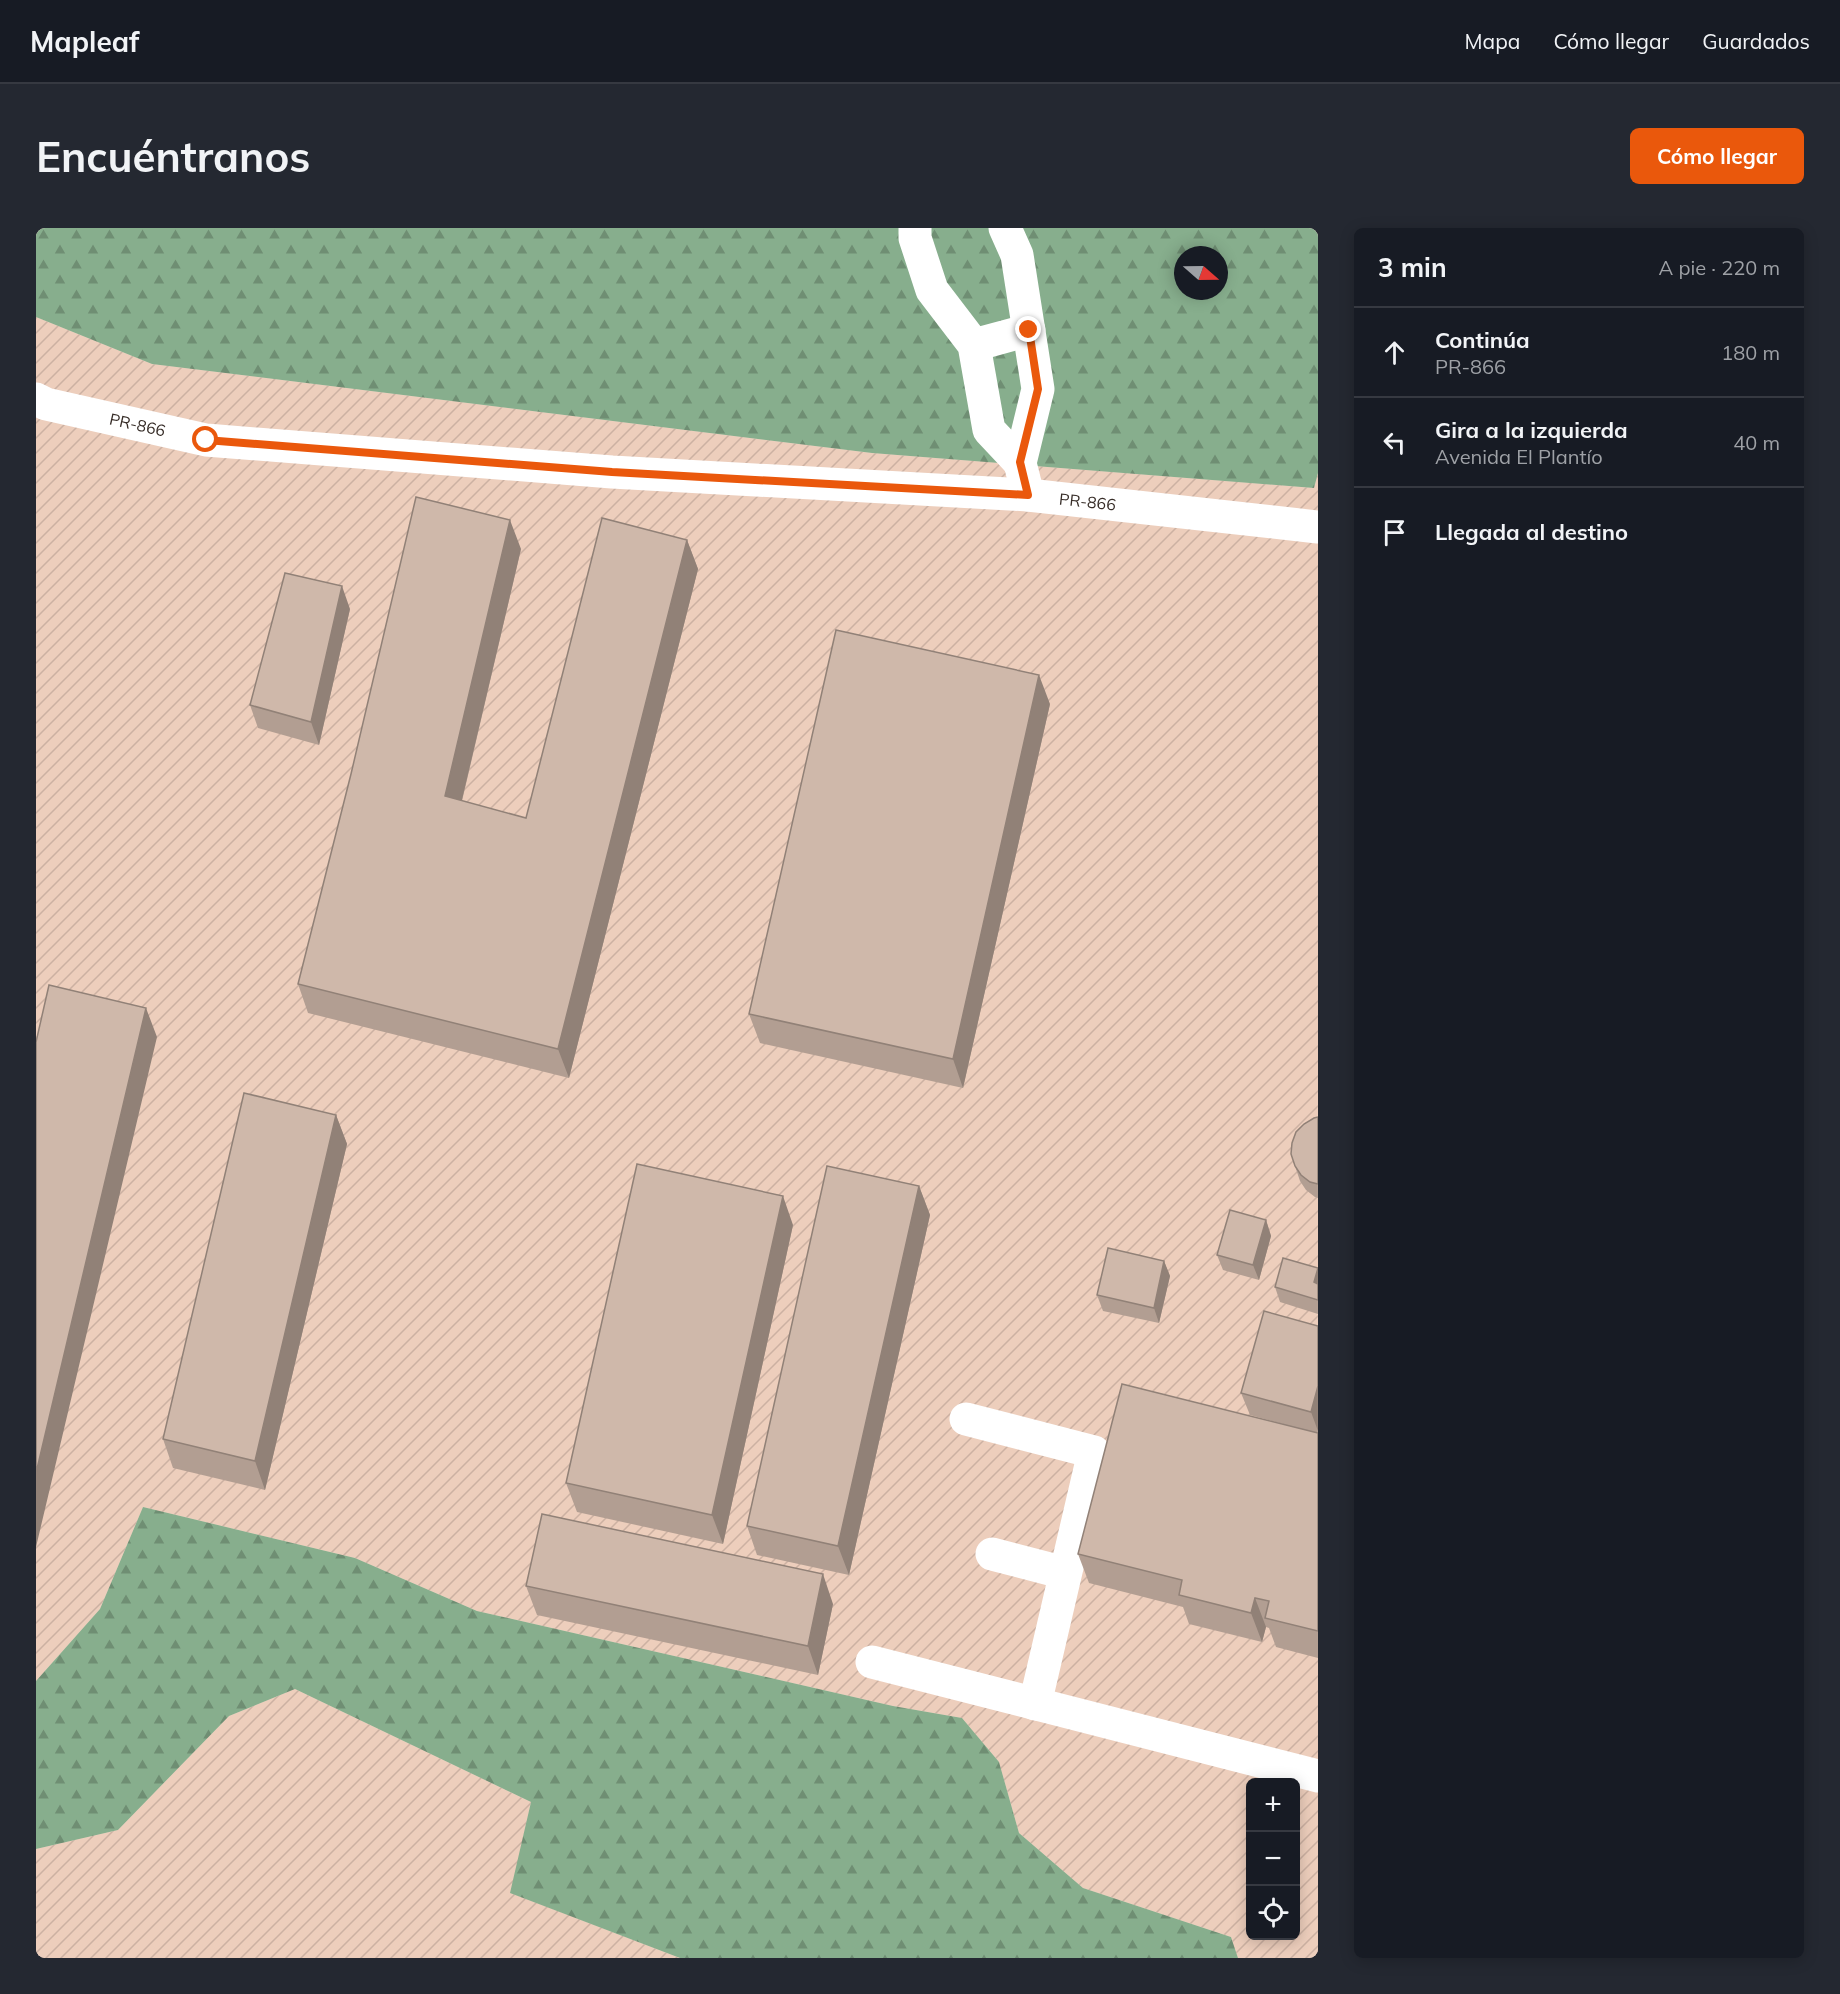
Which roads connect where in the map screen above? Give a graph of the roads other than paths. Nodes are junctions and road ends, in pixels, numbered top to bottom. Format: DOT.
graph roads {
  1 [pos="915,228"];
  2 [pos="1005,228"];
  3 [pos="1029,330"];
  4 [pos="974,345"];
  5 [pos="36,399"];
  6 [pos="1020,462"];
  7 [pos="1028,495"];
  8 [pos="1318,527"];
  9 [pos="966,1419"];
  10 [pos="992,1554"];
  11 [pos="1065,1574"];
  12 [pos="872,1662"];
  13 [pos="1035,1704"];
  14 [pos="1318,1776"];
  1 -- 4 [label="street"];
  2 -- 3 [label="street"];
  3 -- 4 [label="street"];
  3 -- 6 [label="street"];
  4 -- 6 [label="street"];
  5 -- 7 [label="street, PR-866 / PR-866"];
  6 -- 7 [label="street"];
  7 -- 8 [label="street, PR-866 / PR-866"];
  9 -- 11 [label="street"];
  10 -- 11 [label="street"];
  11 -- 13 [label="street"];
  12 -- 13 [label="street"];
  13 -- 14 [label="street"];
}
